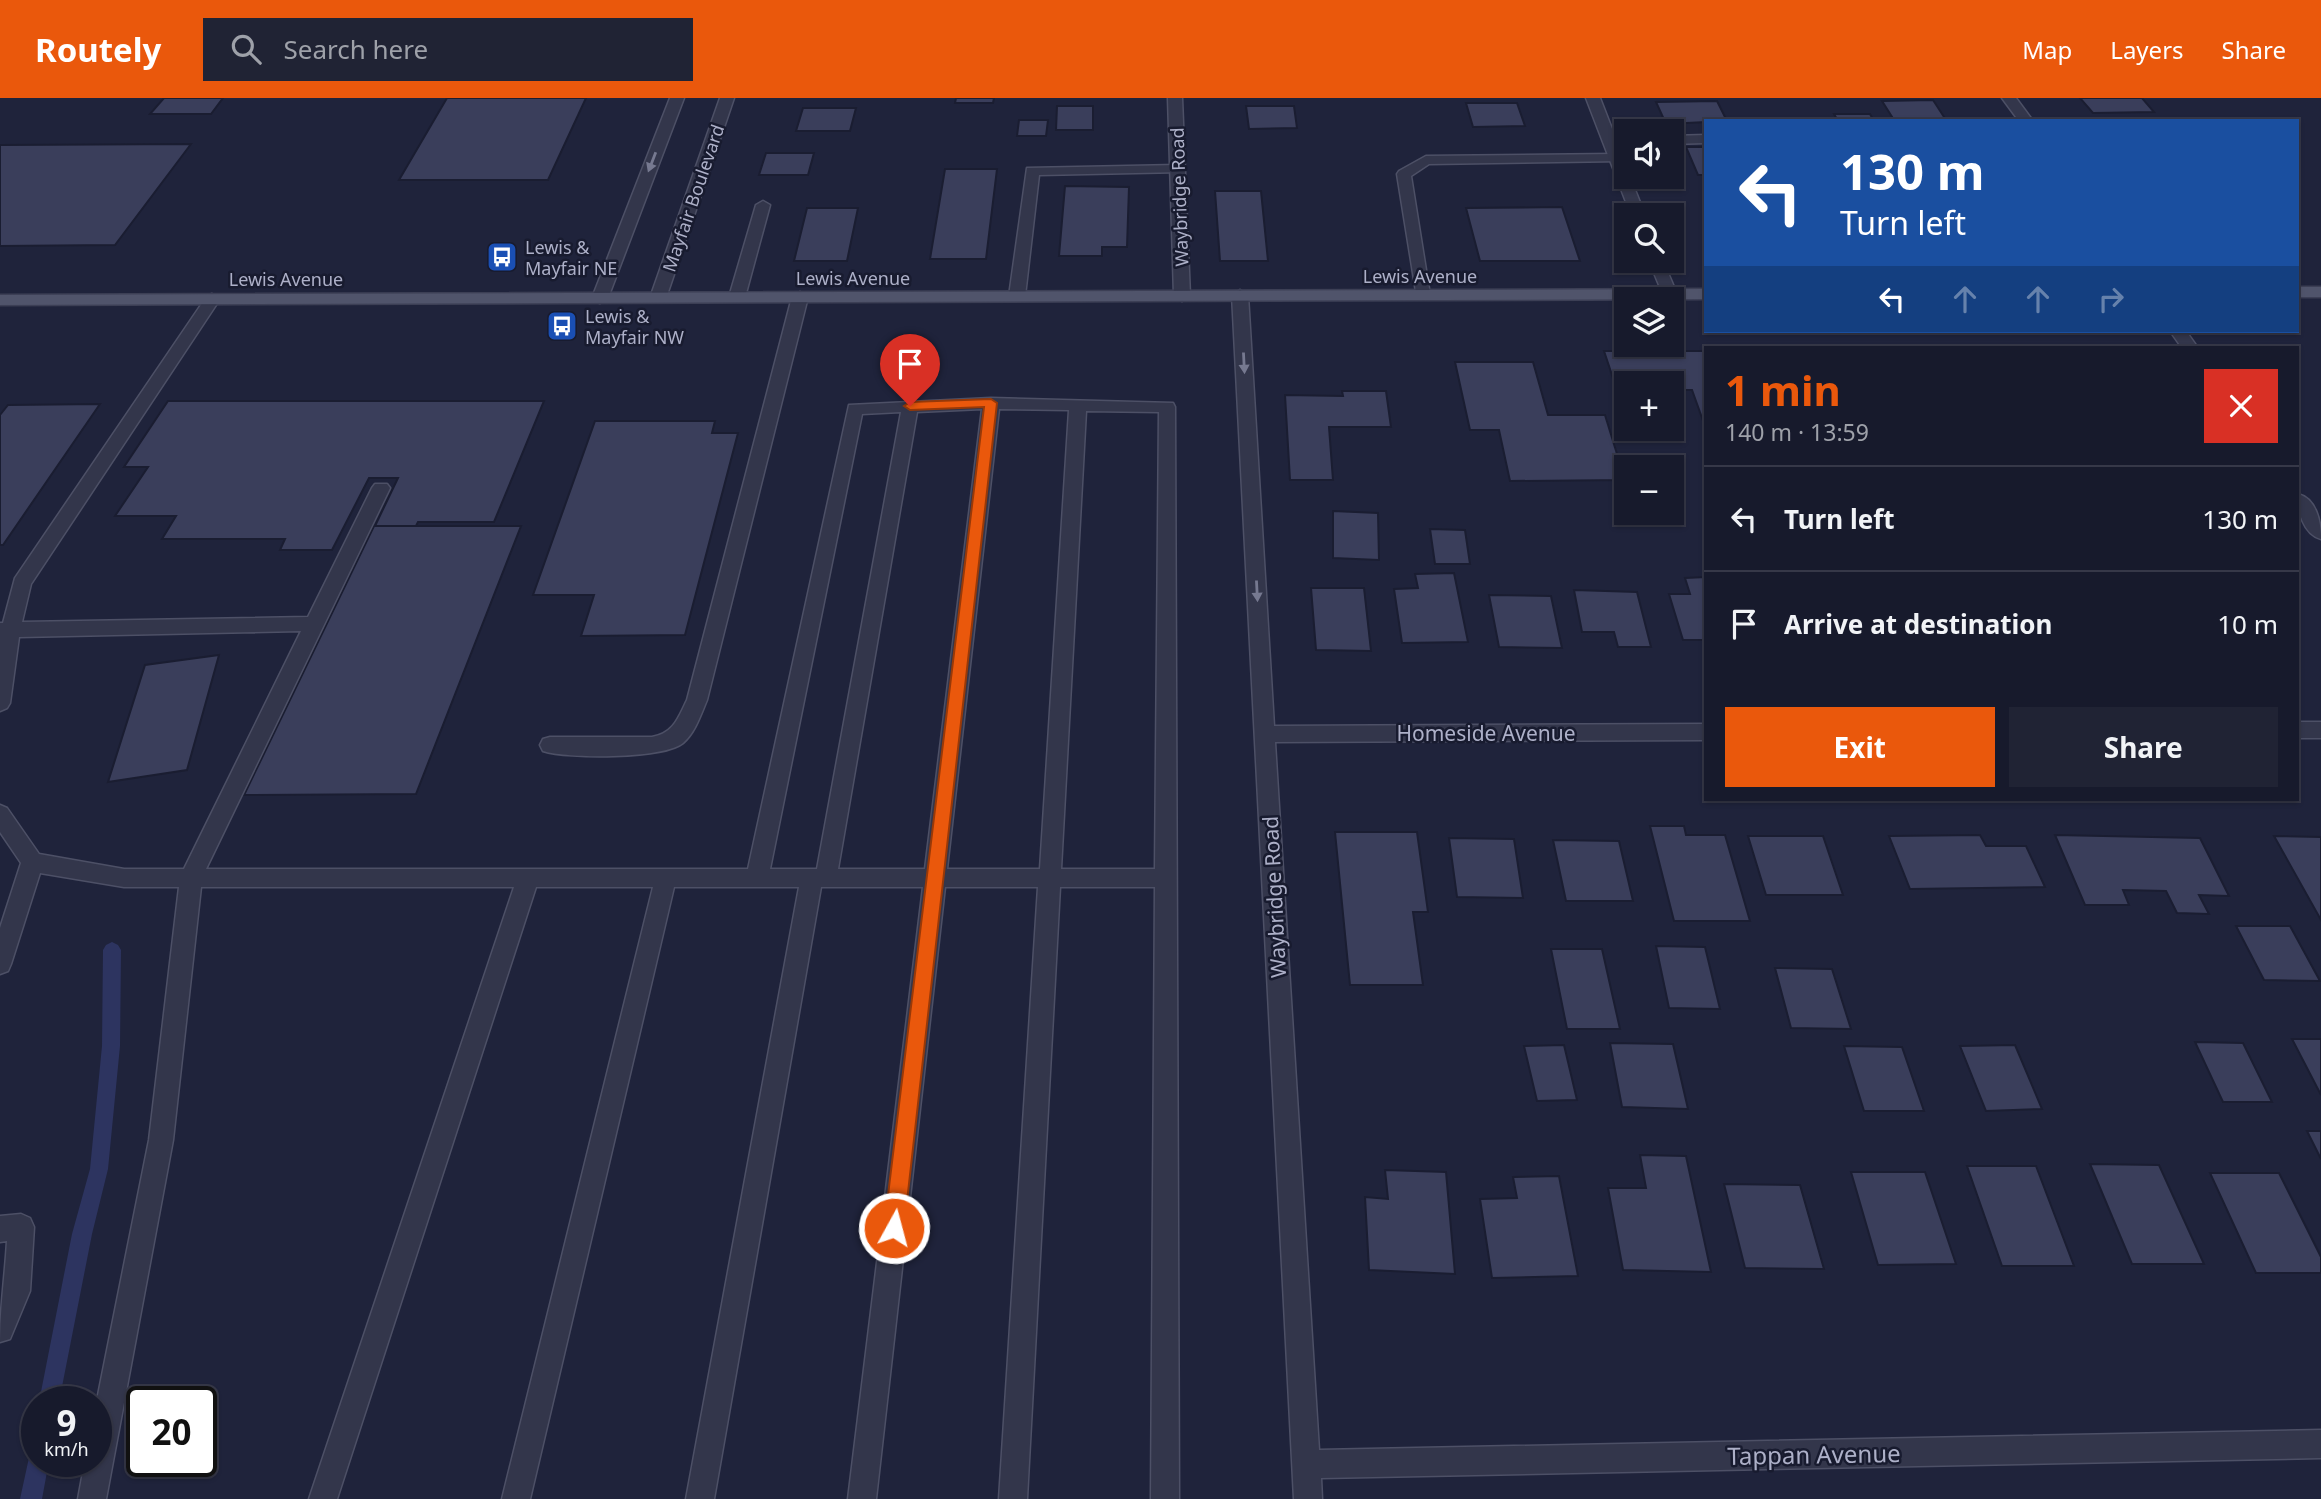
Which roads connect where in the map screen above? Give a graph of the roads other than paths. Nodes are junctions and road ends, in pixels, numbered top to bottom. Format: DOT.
graph roads {
  1 [pos="677,98"];
  2 [pos="727,98"];
  3 [pos="1175,98"];
  4 [pos="1592,98"];
  5 [pos="2009,98"];
  6 [pos="2025,119"];
  7 [pos="1704,139"];
  8 [pos="1684,140"];
  9 [pos="1609,141"];
  10 [pos="1614,141"];
  11 [pos="1614,153"];
  12 [pos="1614,158"];
  13 [pos="1178,169"];
  14 [pos="763,205"];
  15 [pos="2299,292"];
  16 [pos="2321,292"];
  17 [pos="1614,294"];
  18 [pos="1684,294"];
  19 [pos="1704,294"];
  20 [pos="1240,295"];
  21 [pos="1422,295"];
  22 [pos="1017,296"];
  23 [pos="1182,296"];
  24 [pos="737,297"];
  25 [pos="800,297"];
  26 [pos="600,298"];
  27 [pos="658,298"];
  28 [pos="212,299"];
  29 [pos="0,300"];
  30 [pos="991,403"];
  31 [pos="910,406"];
  32 [pos="1078,406"];
  33 [pos="381,488"];
  34 [pos="2299,501"];
  35 [pos="2321,533"];
  36 [pos="315,624"];
  37 [pos="5,629"];
  38 [pos="0,703"];
  39 [pos="2299,730"];
  40 [pos="2321,730"];
  41 [pos="1704,732"];
  42 [pos="1265,734"];
  43 [pos="550,746"];
  44 [pos="0,814"];
  45 [pos="32,862"];
  46 [pos="191,877"];
  47 [pos="528,877"];
  48 [pos="666,877"];
  49 [pos="757,877"];
  50 [pos="819,877"];
  51 [pos="936,877"];
  52 [pos="1051,877"];
  53 [pos="1166,877"];
  54 [pos="0,964"];
  55 [pos="0,1229"];
  56 [pos="0,1329"];
  57 [pos="2321,1444"];
  58 [pos="1306,1464"];
  59 [pos="92,1499"];
  60 [pos="323,1499"];
  61 [pos="516,1499"];
  62 [pos="700,1499"];
  63 [pos="862,1499"];
  64 [pos="1013,1499"];
  65 [pos="1165,1499"];
  66 [pos="1308,1499"];
  1 -- 26 [label="street, one-way"];
  2 -- 27 [label="street, Mayfair Boulevard"];
  3 -- 13 [label="street, Waybridge Road"];
  4 -- 9 [label="street"];
  5 -- 6 [label="street"];
  7 -- 8 [label="street"];
  9 -- 10 [label="street"];
  9 -- 11 [label="street"];
  12 -- 21 [label="street"];
  13 -- 22 [label="street"];
  13 -- 23 [label="street, Waybridge Road"];
  14 -- 24 [label="street"];
  15 -- 16 [label="main road"];
  17 -- 21 [label="main road, Lewis Avenue"];
  18 -- 19 [label="main road, Lewis Avenue"];
  20 -- 21 [label="main road, Lewis Avenue"];
  20 -- 23 [label="main road, Lewis Avenue"];
  20 -- 42 [label="street, Waybridge Road, one-way"];
  22 -- 23 [label="main road, Lewis Avenue"];
  22 -- 25 [label="main road, Lewis Avenue"];
  24 -- 25 [label="main road, Lewis Avenue"];
  24 -- 27 [label="main road, Lewis Avenue"];
  25 -- 43 [label="street"];
  26 -- 27 [label="main road, Lewis Avenue"];
  26 -- 28 [label="main road, Lewis Avenue"];
  28 -- 29 [label="main road, Lewis Avenue"];
  28 -- 37 [label="street"];
  30 -- 31 [label="street"];
  30 -- 32 [label="street"];
  30 -- 51 [label="street"];
  31 -- 49 [label="street"];
  31 -- 50 [label="street"];
  32 -- 52 [label="street"];
  32 -- 53 [label="street"];
  33 -- 36 [label="street"];
  34 -- 35 [label="street"];
  36 -- 37 [label="street"];
  36 -- 46 [label="street"];
  37 -- 38 [label="street"];
  39 -- 40 [label="street"];
  41 -- 42 [label="street, Homeside Avenue"];
  42 -- 58 [label="street, Waybridge Road"];
  44 -- 45 [label="street"];
  45 -- 46 [label="street"];
  45 -- 54 [label="street"];
  46 -- 47 [label="street"];
  46 -- 59 [label="street"];
  47 -- 48 [label="street"];
  47 -- 60 [label="street"];
  48 -- 49 [label="street"];
  48 -- 61 [label="street"];
  49 -- 50 [label="street"];
  50 -- 51 [label="street"];
  50 -- 62 [label="street"];
  51 -- 52 [label="street"];
  51 -- 63 [label="street"];
  52 -- 53 [label="street"];
  52 -- 64 [label="street"];
  53 -- 65 [label="street"];
  55 -- 56 [label="street"];
  57 -- 58 [label="street, Tappan Avenue"];
  58 -- 66 [label="street, Waybridge Road"];
}
